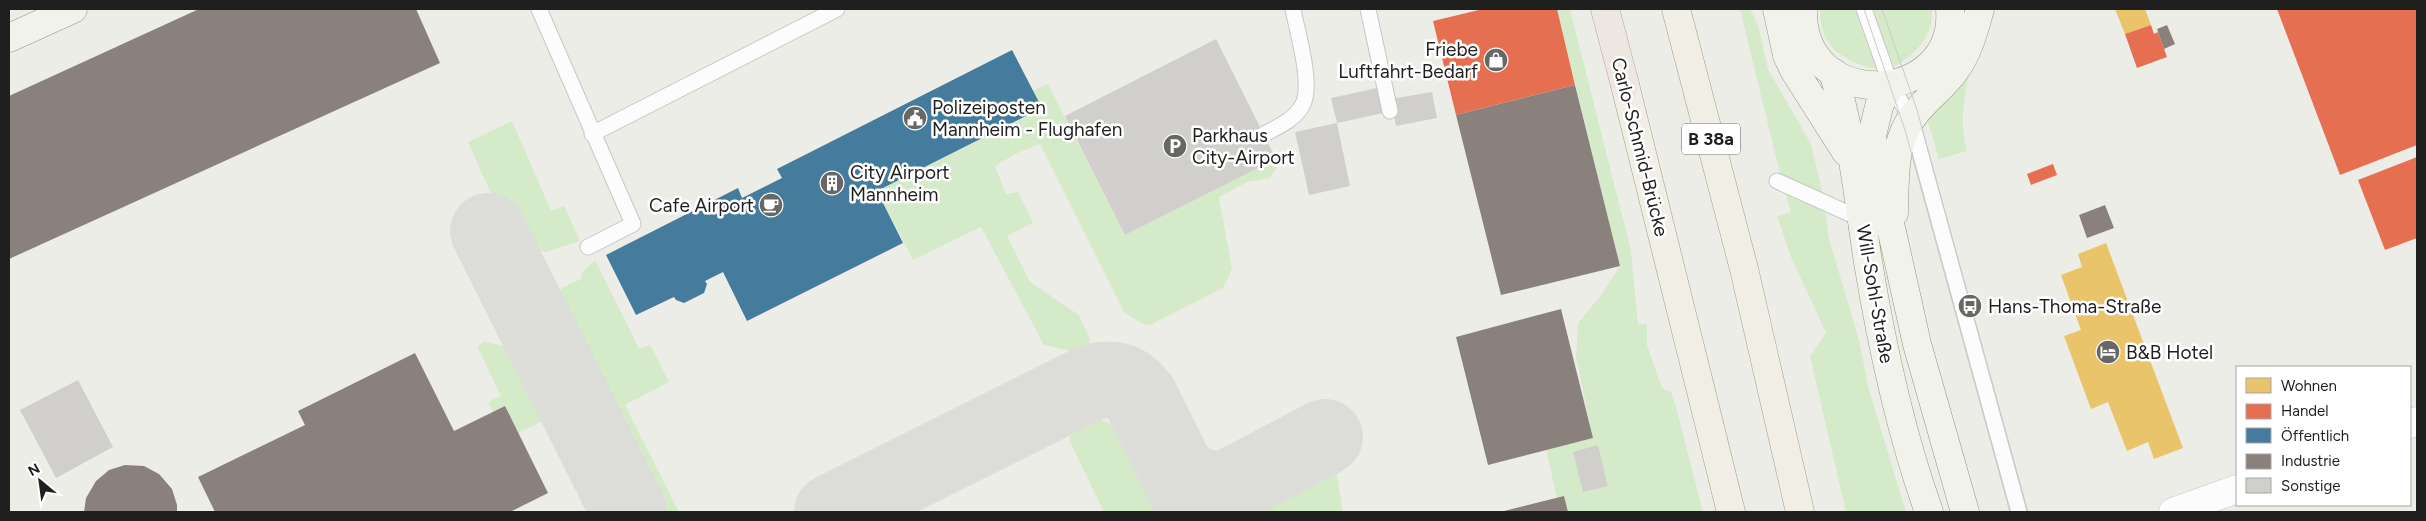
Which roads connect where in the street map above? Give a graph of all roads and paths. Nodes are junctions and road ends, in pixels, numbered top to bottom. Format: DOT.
graph roads {
  1 [pos="74,9"];
  2 [pos="539,9"];
  3 [pos="837,9"];
  4 [pos="1293,9"];
  5 [pos="1368,9"];
  6 [pos="1605,9"];
  7 [pos="1676,9"];
  8 [pos="1776,9"];
  9 [pos="1804,9"];
  10 [pos="1864,9"];
  11 [pos="1950,9"];
  12 [pos="1980,9"];
  13 [pos="9,38"];
  14 [pos="1833,72"];
  15 [pos="1625,85"];
  16 [pos="1891,85"];
  17 [pos="1390,111"];
  18 [pos="1911,119"];
  19 [pos="592,134"];
  20 [pos="1264,134"];
  21 [pos="1854,165"];
  22 [pos="1777,181"];
  23 [pos="1861,219"];
  24 [pos="1892,232"];
  25 [pos="588,247"];
  26 [pos="2236,489"];
  27 [pos="1962,503"];
  28 [pos="1731,512"];
  29 [pos="1800,512"];
  30 [pos="1929,512"];
  31 [pos="1980,512"];
  32 [pos="2019,512"];
  33 [pos="2173,512"];
  1 -- 13 [label="main road"];
  2 -- 19 [label="lane"];
  3 -- 19 [label="lane"];
  4 -- 20 [label="lane"];
  5 -- 17 [label="lane"];
  6 -- 15 [label="highway, Carlo-Schmid-Brücke"];
  7 -- 29 [label="main road, B 38a"];
  8 -- 21 [label="main road"];
  9 -- 14 [label="main road"];
  10 -- 16 [label="lane"];
  11 -- 16 [label="main road"];
  12 -- 18 [label="main road"];
  14 -- 16 [label="main road"];
  14 -- 21 [label="main road, Will-Sohl-Straße"];
  15 -- 28 [label="main road, Carlo-Schmid-Brücke"];
  16 -- 18 [label="lane"];
  16 -- 24 [label="main road, Will-Sohl-Straße"];
  18 -- 24 [label="main road"];
  18 -- 32 [label="lane"];
  19 -- 25 [label="lane"];
  21 -- 23 [label="main road, Will-Sohl-Straße"];
  22 -- 23 [label="lane"];
  23 -- 30 [label="main road, Will-Sohl-Straße"];
  24 -- 27 [label="main road, Will-Sohl-Straße"];
  26 -- 33 [label="street"];
  27 -- 31 [label="street"];
}
